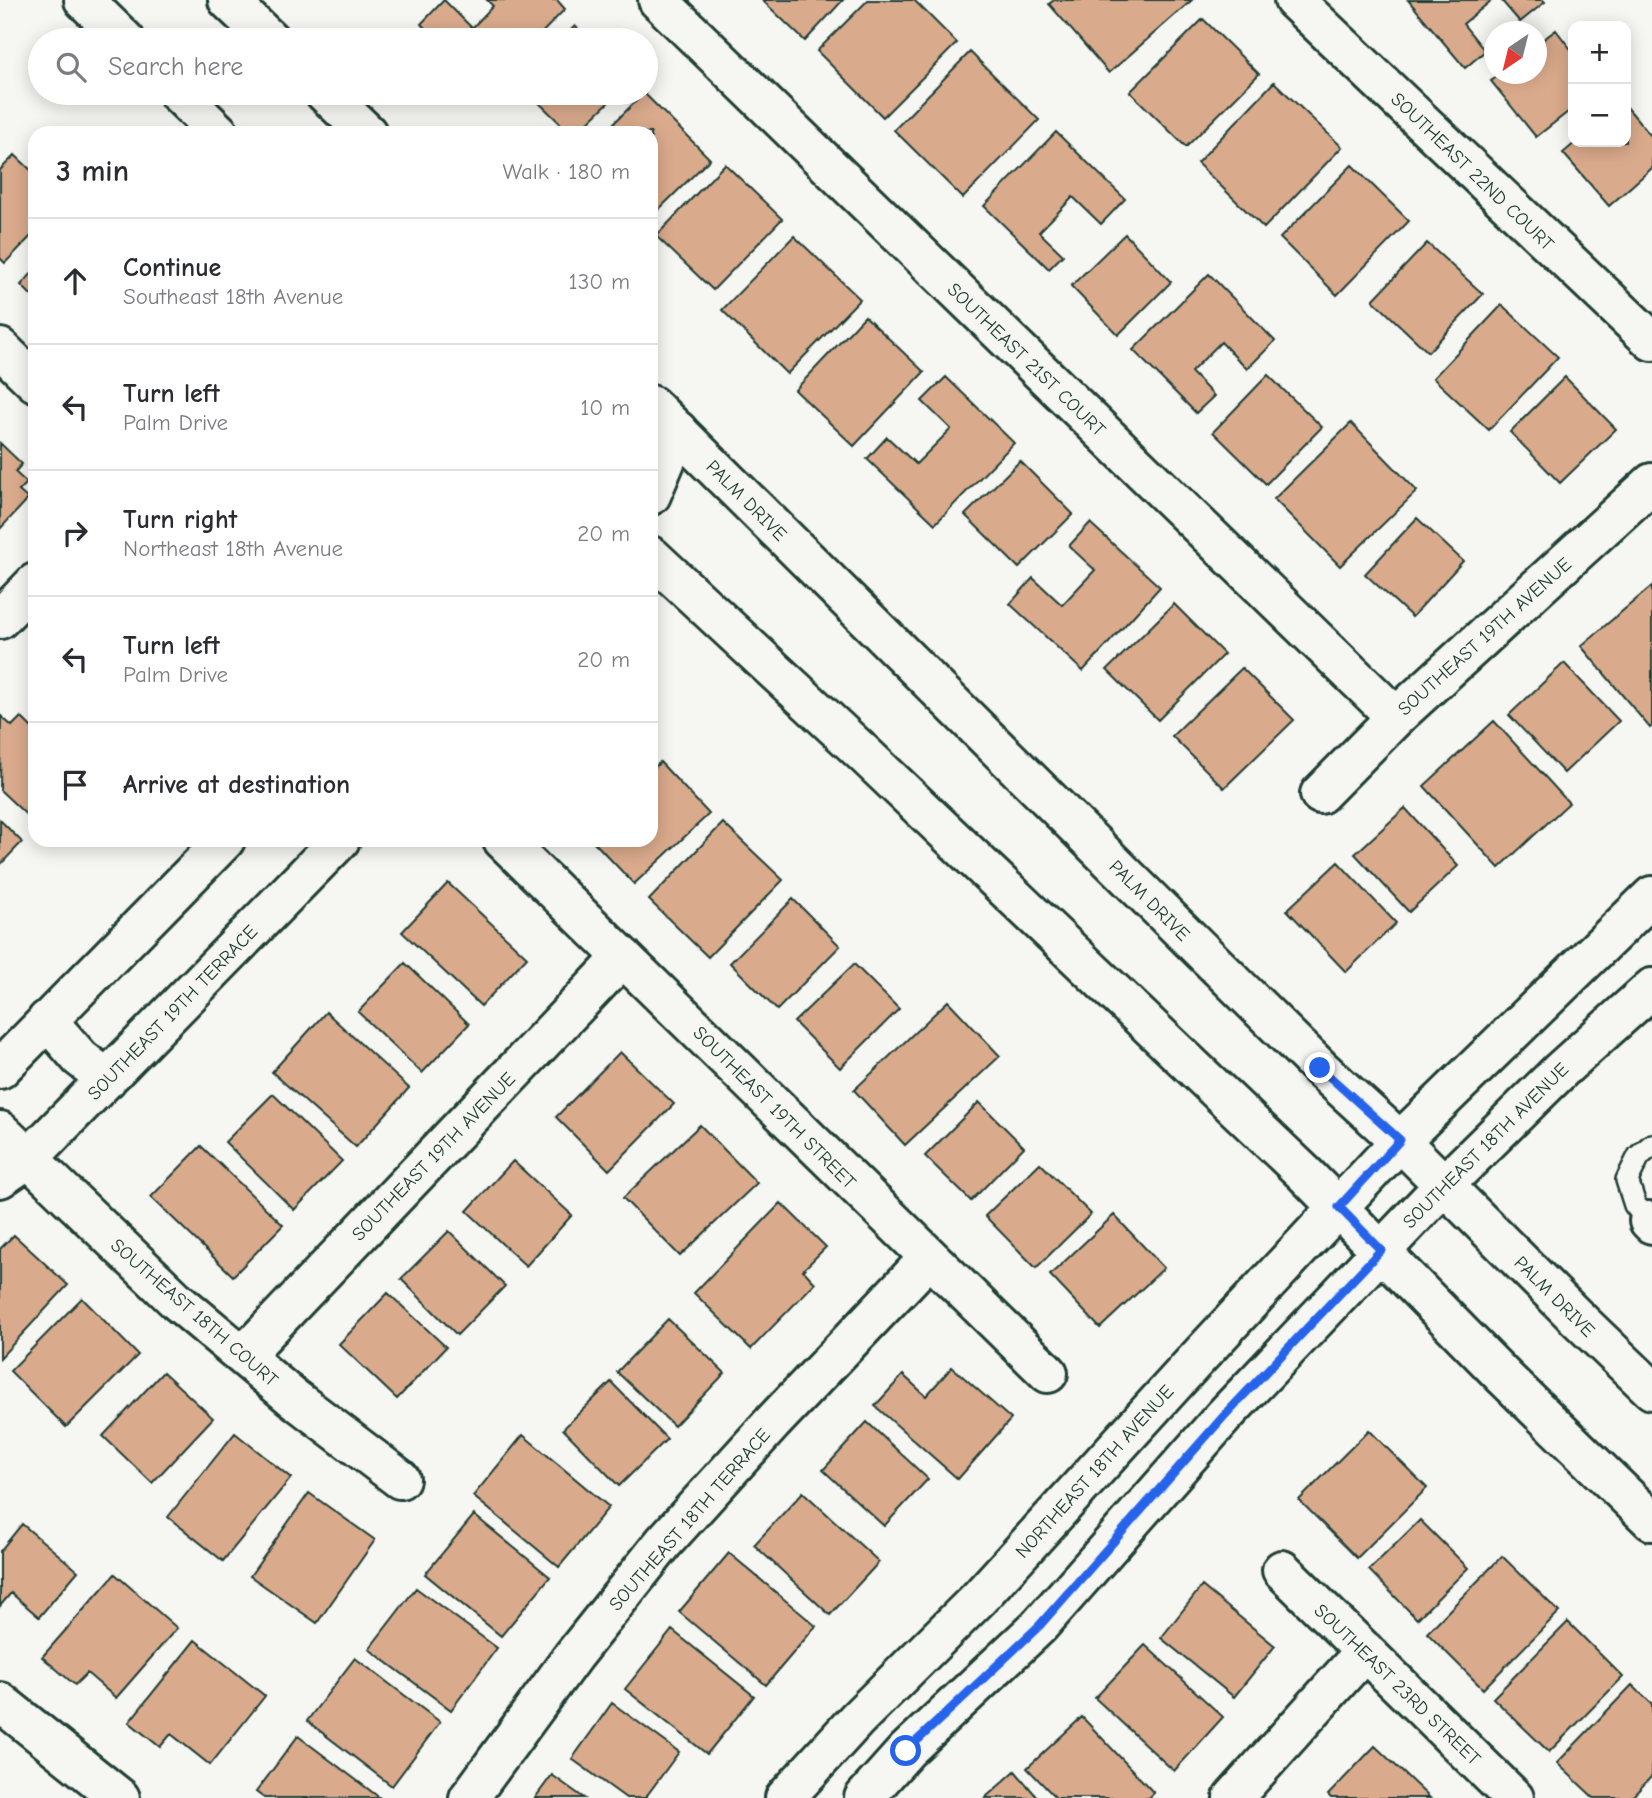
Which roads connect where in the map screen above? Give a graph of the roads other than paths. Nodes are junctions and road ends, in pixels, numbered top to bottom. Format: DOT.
graph roads {
  1 [pos="84,0"];
  2 [pos="228,0"];
  3 [pos="657,0"];
  4 [pos="1294,0"];
  5 [pos="113,28"];
  6 [pos="257,28"];
  7 [pos="190,105"];
  8 [pos="338,105"];
  9 [pos="212,126"];
  10 [pos="360,126"];
  11 [pos="1652,341"];
  12 [pos="0,348"];
  13 [pos="28,376"];
  14 [pos="660,427"];
  15 [pos="1652,483"];
  16 [pos="658,563"];
  17 [pos="28,590"];
  18 [pos="0,618"];
  19 [pos="1396,717"];
  20 [pos="1320,794"];
  21 [pos="218,847"];
  22 [pos="333,847"];
  23 [pos="510,847"];
  24 [pos="1652,896"];
  25 [pos="623,957"];
  26 [pos="1652,988"];
  27 [pos="47,1020"];
  28 [pos="0,1069"];
  29 [pos="107,1079"];
  30 [pos="0,1131"];
  31 [pos="1400,1140"];
  32 [pos="1652,1145"];
  33 [pos="14,1168"];
  34 [pos="1444,1185"];
  35 [pos="1339,1207"];
  36 [pos="1651,1222"];
  37 [pos="1381,1250"];
  38 [pos="929,1258"];
  39 [pos="243,1356"];
  40 [pos="1048,1373"];
  41 [pos="1652,1390"];
  42 [pos="400,1479"];
  43 [pos="1652,1521"];
  44 [pos="1282,1570"];
  45 [pos="1365,1651"];
  46 [pos="3,1711"];
  47 [pos="120,1798"];
  48 [pos="469,1798"];
  49 [pos="785,1798"];
  50 [pos="864,1798"];
  51 [pos="1233,1798"];
  52 [pos="1514,1798"];
  1 -- 5 [label="street"];
  2 -- 6 [label="street"];
  3 -- 19 [label="street, SOUTHEAST 21ST COURT"];
  4 -- 11 [label="street, SOUTHEAST 22ND COURT"];
  7 -- 9 [label="street"];
  8 -- 10 [label="street"];
  12 -- 13 [label="street"];
  14 -- 31 [label="street, PALM DRIVE"];
  15 -- 19 [label="street, SOUTHEAST 19TH AVENUE"];
  16 -- 35 [label="street"];
  17 -- 18 [label="street"];
  19 -- 20 [label="street, SOUTHEAST 19TH AVENUE"];
  21 -- 27 [label="street"];
  22 -- 29 [label="street, SOUTHEAST 19TH TERRACE"];
  23 -- 25 [label="street, SOUTHEAST 19TH STREET"];
  24 -- 31 [label="street"];
  25 -- 38 [label="street, SOUTHEAST 19TH STREET"];
  25 -- 39 [label="street, SOUTHEAST 19TH AVENUE"];
  26 -- 34 [label="street, SOUTHEAST 18TH AVENUE"];
  27 -- 28 [label="street"];
  27 -- 29 [label="street"];
  29 -- 33 [label="street, SOUTHEAST 19TH TERRACE"];
  30 -- 33 [label="street, SOUTHEAST 18TH COURT"];
  31 -- 34 [label="street, PALM DRIVE"];
  31 -- 35 [label="street, NORTHEAST 18TH AVENUE"];
  32 -- 36 [label="lane"];
  33 -- 39 [label="street, SOUTHEAST 18TH COURT"];
  34 -- 37 [label="street, SOUTHEAST 18TH AVENUE"];
  34 -- 41 [label="street, PALM DRIVE"];
  35 -- 37 [label="street"];
  35 -- 49 [label="street, NORTHEAST 18TH AVENUE"];
  37 -- 43 [label="street"];
  37 -- 50 [label="street, SOUTHEAST 18TH AVENUE"];
  38 -- 40 [label="street, SOUTHEAST 19TH STREET"];
  38 -- 48 [label="street, SOUTHEAST 18TH TERRACE"];
  39 -- 42 [label="street, SOUTHEAST 18TH COURT"];
  44 -- 45 [label="street, SOUTHEAST 23RD STREET"];
  45 -- 51 [label="street"];
  45 -- 52 [label="street, SOUTHEAST 23RD STREET"];
  46 -- 47 [label="street"];
}
